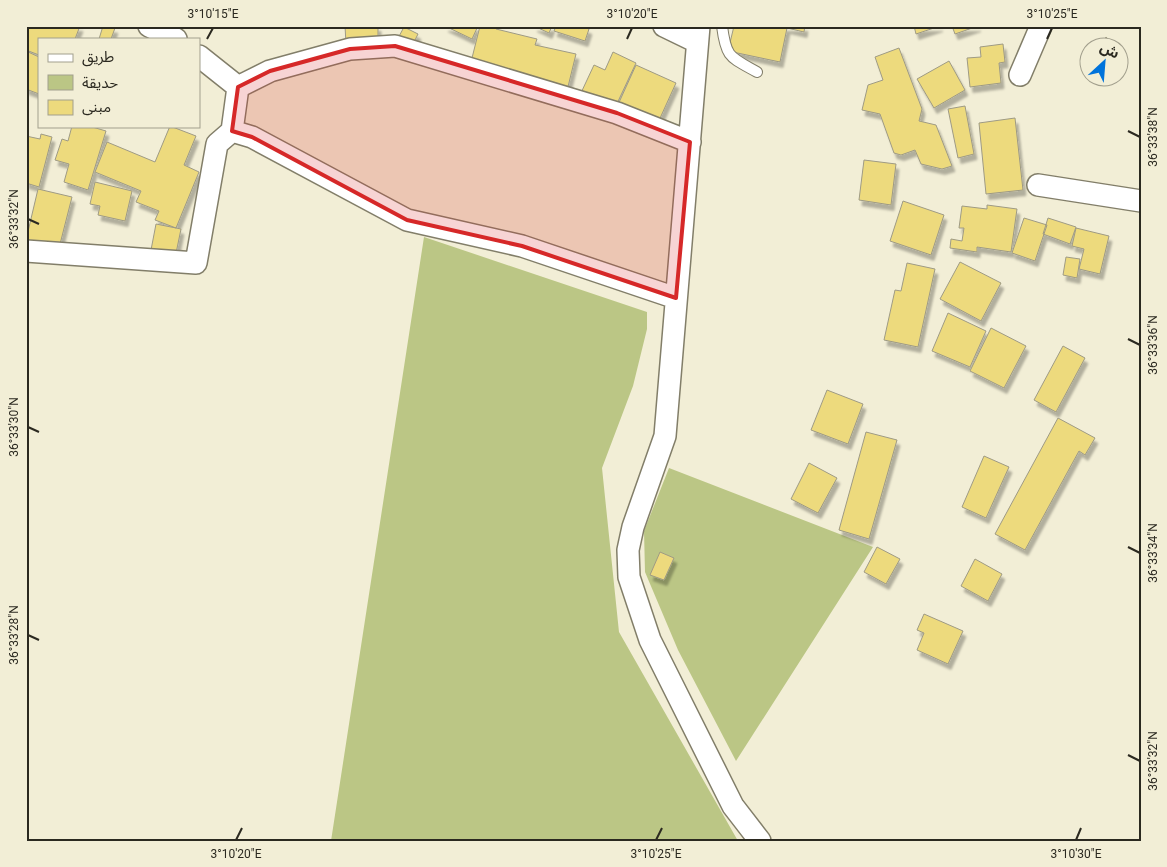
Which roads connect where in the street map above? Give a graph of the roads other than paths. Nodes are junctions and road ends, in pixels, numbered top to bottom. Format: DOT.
graph roads {
  1 [pos="148,26"];
  2 [pos="664,26"];
  3 [pos="722,26"];
  4 [pos="1040,26"];
  5 [pos="698,34"];
  6 [pos="174,38"];
  7 [pos="200,57"];
  8 [pos="757,72"];
  9 [pos="1020,75"];
  10 [pos="238,87"];
  11 [pos="232,130"];
  12 [pos="690,142"];
  13 [pos="1038,185"];
  14 [pos="1141,200"];
  15 [pos="26,251"];
  16 [pos="676,298"];
  17 [pos="760,841"];
  1 -- 6 [label="street"];
  2 -- 5 [label="street"];
  3 -- 8 [label="lane"];
  4 -- 9 [label="street"];
  5 -- 12 [label="street"];
  7 -- 10 [label="street"];
  10 -- 11 [label="street"];
  10 -- 12 [label="street"];
  11 -- 15 [label="street"];
  11 -- 16 [label="street"];
  12 -- 16 [label="street"];
  13 -- 14 [label="street"];
  16 -- 17 [label="street"];
}
